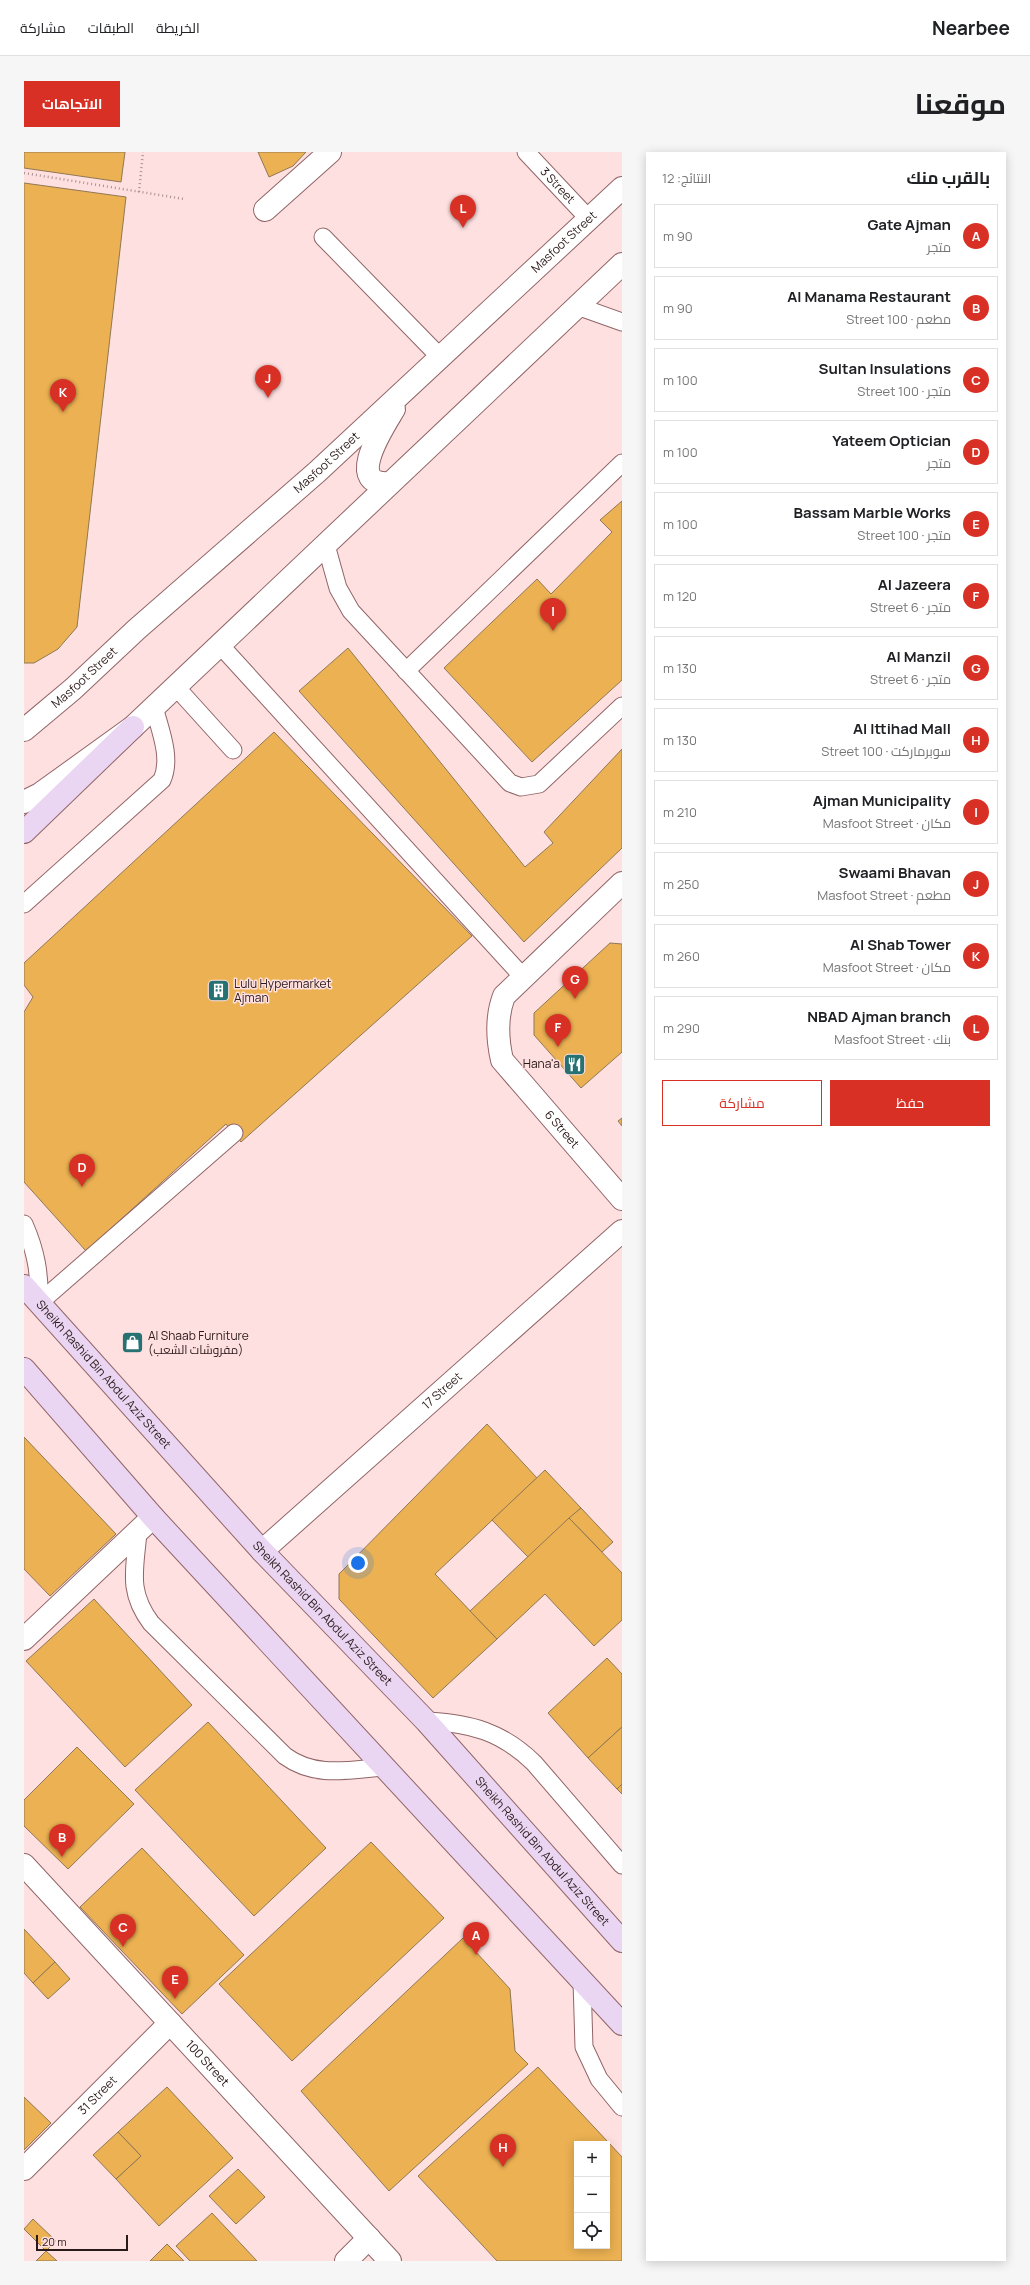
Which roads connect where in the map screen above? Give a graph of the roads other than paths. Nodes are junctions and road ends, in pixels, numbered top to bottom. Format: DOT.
graph roads {
  1 [pos="330,152"];
  2 [pos="526,152"];
  3 [pos="622,188"];
  4 [pos="265,210"];
  5 [pos="589,219"];
  6 [pos="322,237"];
  7 [pos="622,264"];
  8 [pos="577,306"];
  9 [pos="622,322"];
  10 [pos="441,358"];
  11 [pos="401,396"];
  12 [pos="622,463"];
  13 [pos="390,483"];
  14 [pos="326,545"];
  15 [pos="220,645"];
  16 [pos="406,671"];
  17 [pos="176,687"];
  18 [pos="622,706"];
  19 [pos="154,708"];
  20 [pos="133,727"];
  21 [pos="24,730"];
  22 [pos="233,750"];
  23 [pos="24,802"];
  24 [pos="24,832"];
  25 [pos="622,883"];
  26 [pos="24,904"];
  27 [pos="523,977"];
  28 [pos="234,1133"];
  29 [pos="622,1199"];
  30 [pos="24,1224"];
  31 [pos="622,1231"];
  32 [pos="24,1286"];
  33 [pos="39,1303"];
  34 [pos="24,1369"];
  35 [pos="153,1517"];
  36 [pos="138,1532"];
  37 [pos="262,1551"];
  38 [pos="24,1639"];
  39 [pos="426,1721"];
  40 [pos="384,1767"];
  41 [pos="24,1865"];
  42 [pos="622,1865"];
  43 [pos="622,1941"];
  44 [pos="582,1981"];
  45 [pos="170,2023"];
  46 [pos="622,2024"];
  47 [pos="622,2107"];
  48 [pos="24,2169"];
  49 [pos="369,2238"];
  50 [pos="346,2261"];
  51 [pos="390,2261"];
  1 -- 4 [label="street"];
  2 -- 5 [label="lane, 3 Street"];
  3 -- 5 [label="street, Masfoot Street"];
  5 -- 10 [label="street, Masfoot Street"];
  6 -- 10 [label="lane"];
  7 -- 8 [label="street"];
  8 -- 9 [label="lane"];
  8 -- 13 [label="street"];
  10 -- 11 [label="street, Masfoot Street"];
  11 -- 13 [label="street"];
  11 -- 21 [label="street, Masfoot Street"];
  12 -- 16 [label="lane"];
  13 -- 14 [label="street"];
  14 -- 15 [label="street"];
  14 -- 16 [label="lane"];
  15 -- 17 [label="street"];
  15 -- 27 [label="lane"];
  16 -- 18 [label="lane"];
  17 -- 19 [label="street"];
  17 -- 22 [label="lane"];
  19 -- 20 [label="street"];
  19 -- 26 [label="lane"];
  20 -- 23 [label="street"];
  20 -- 24 [label="main road"];
  25 -- 27 [label="street"];
  27 -- 29 [label="street, 6 Street"];
  28 -- 33 [label="lane"];
  30 -- 33 [label="lane"];
  31 -- 37 [label="street, 17 Street"];
  32 -- 33 [label="main road, Sheikh Rashid Bin Abdul Aziz Street"];
  33 -- 37 [label="main road, Sheikh Rashid Bin Abdul Aziz Street"];
  34 -- 35 [label="main road"];
  35 -- 36 [label="street"];
  35 -- 40 [label="main road"];
  36 -- 38 [label="street"];
  36 -- 40 [label="lane"];
  37 -- 39 [label="main road, Sheikh Rashid Bin Abdul Aziz Street"];
  39 -- 42 [label="lane"];
  39 -- 43 [label="main road, Sheikh Rashid Bin Abdul Aziz Street"];
  40 -- 44 [label="main road"];
  41 -- 45 [label="street, 100 Street"];
  44 -- 46 [label="main road"];
  44 -- 47 [label="lane"];
  45 -- 48 [label="street, 31 Street"];
  45 -- 49 [label="street, 100 Street"];
  49 -- 50 [label="street"];
  49 -- 51 [label="street, 100 Street"];
}
